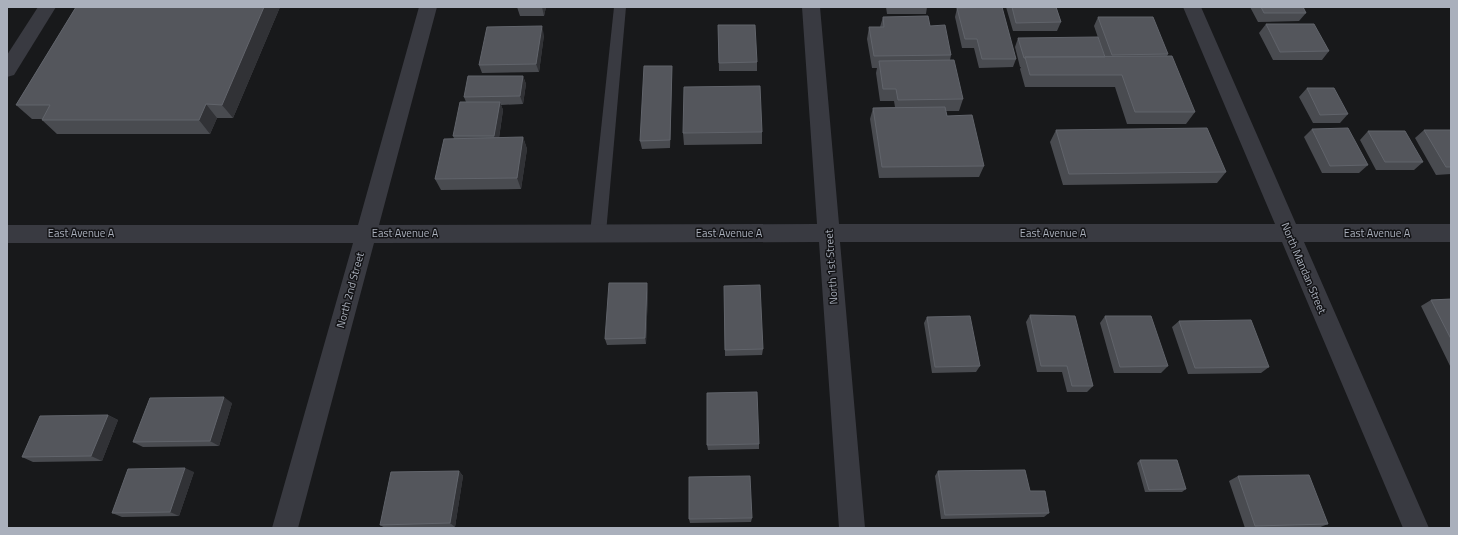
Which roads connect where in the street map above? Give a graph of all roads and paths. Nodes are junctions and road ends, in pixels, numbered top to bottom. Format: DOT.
graph roads {
  1 [pos="47,7"];
  2 [pos="428,7"];
  3 [pos="620,7"];
  4 [pos="811,7"];
  5 [pos="1192,7"];
  6 [pos="8,68"];
  7 [pos="366,233"];
  8 [pos="598,233"];
  9 [pos="1289,233"];
  10 [pos="1451,233"];
  11 [pos="7,234"];
  12 [pos="829,234"];
  13 [pos="285,528"];
  14 [pos="852,528"];
  15 [pos="1416,528"];
  1 -- 6 [label="street"];
  2 -- 7 [label="street, North 2nd Street"];
  3 -- 8 [label="lane"];
  4 -- 12 [label="street, North 1st Street"];
  5 -- 9 [label="street, North Mandan Street"];
  7 -- 8 [label="street, East Avenue A"];
  7 -- 11 [label="street, East Avenue A"];
  7 -- 13 [label="street, North 2nd Street"];
  8 -- 12 [label="street, East Avenue A"];
  9 -- 10 [label="street, East Avenue A"];
  9 -- 12 [label="street, East Avenue A"];
  9 -- 15 [label="street, North Mandan Street"];
  12 -- 14 [label="street, North 1st Street"];
}
